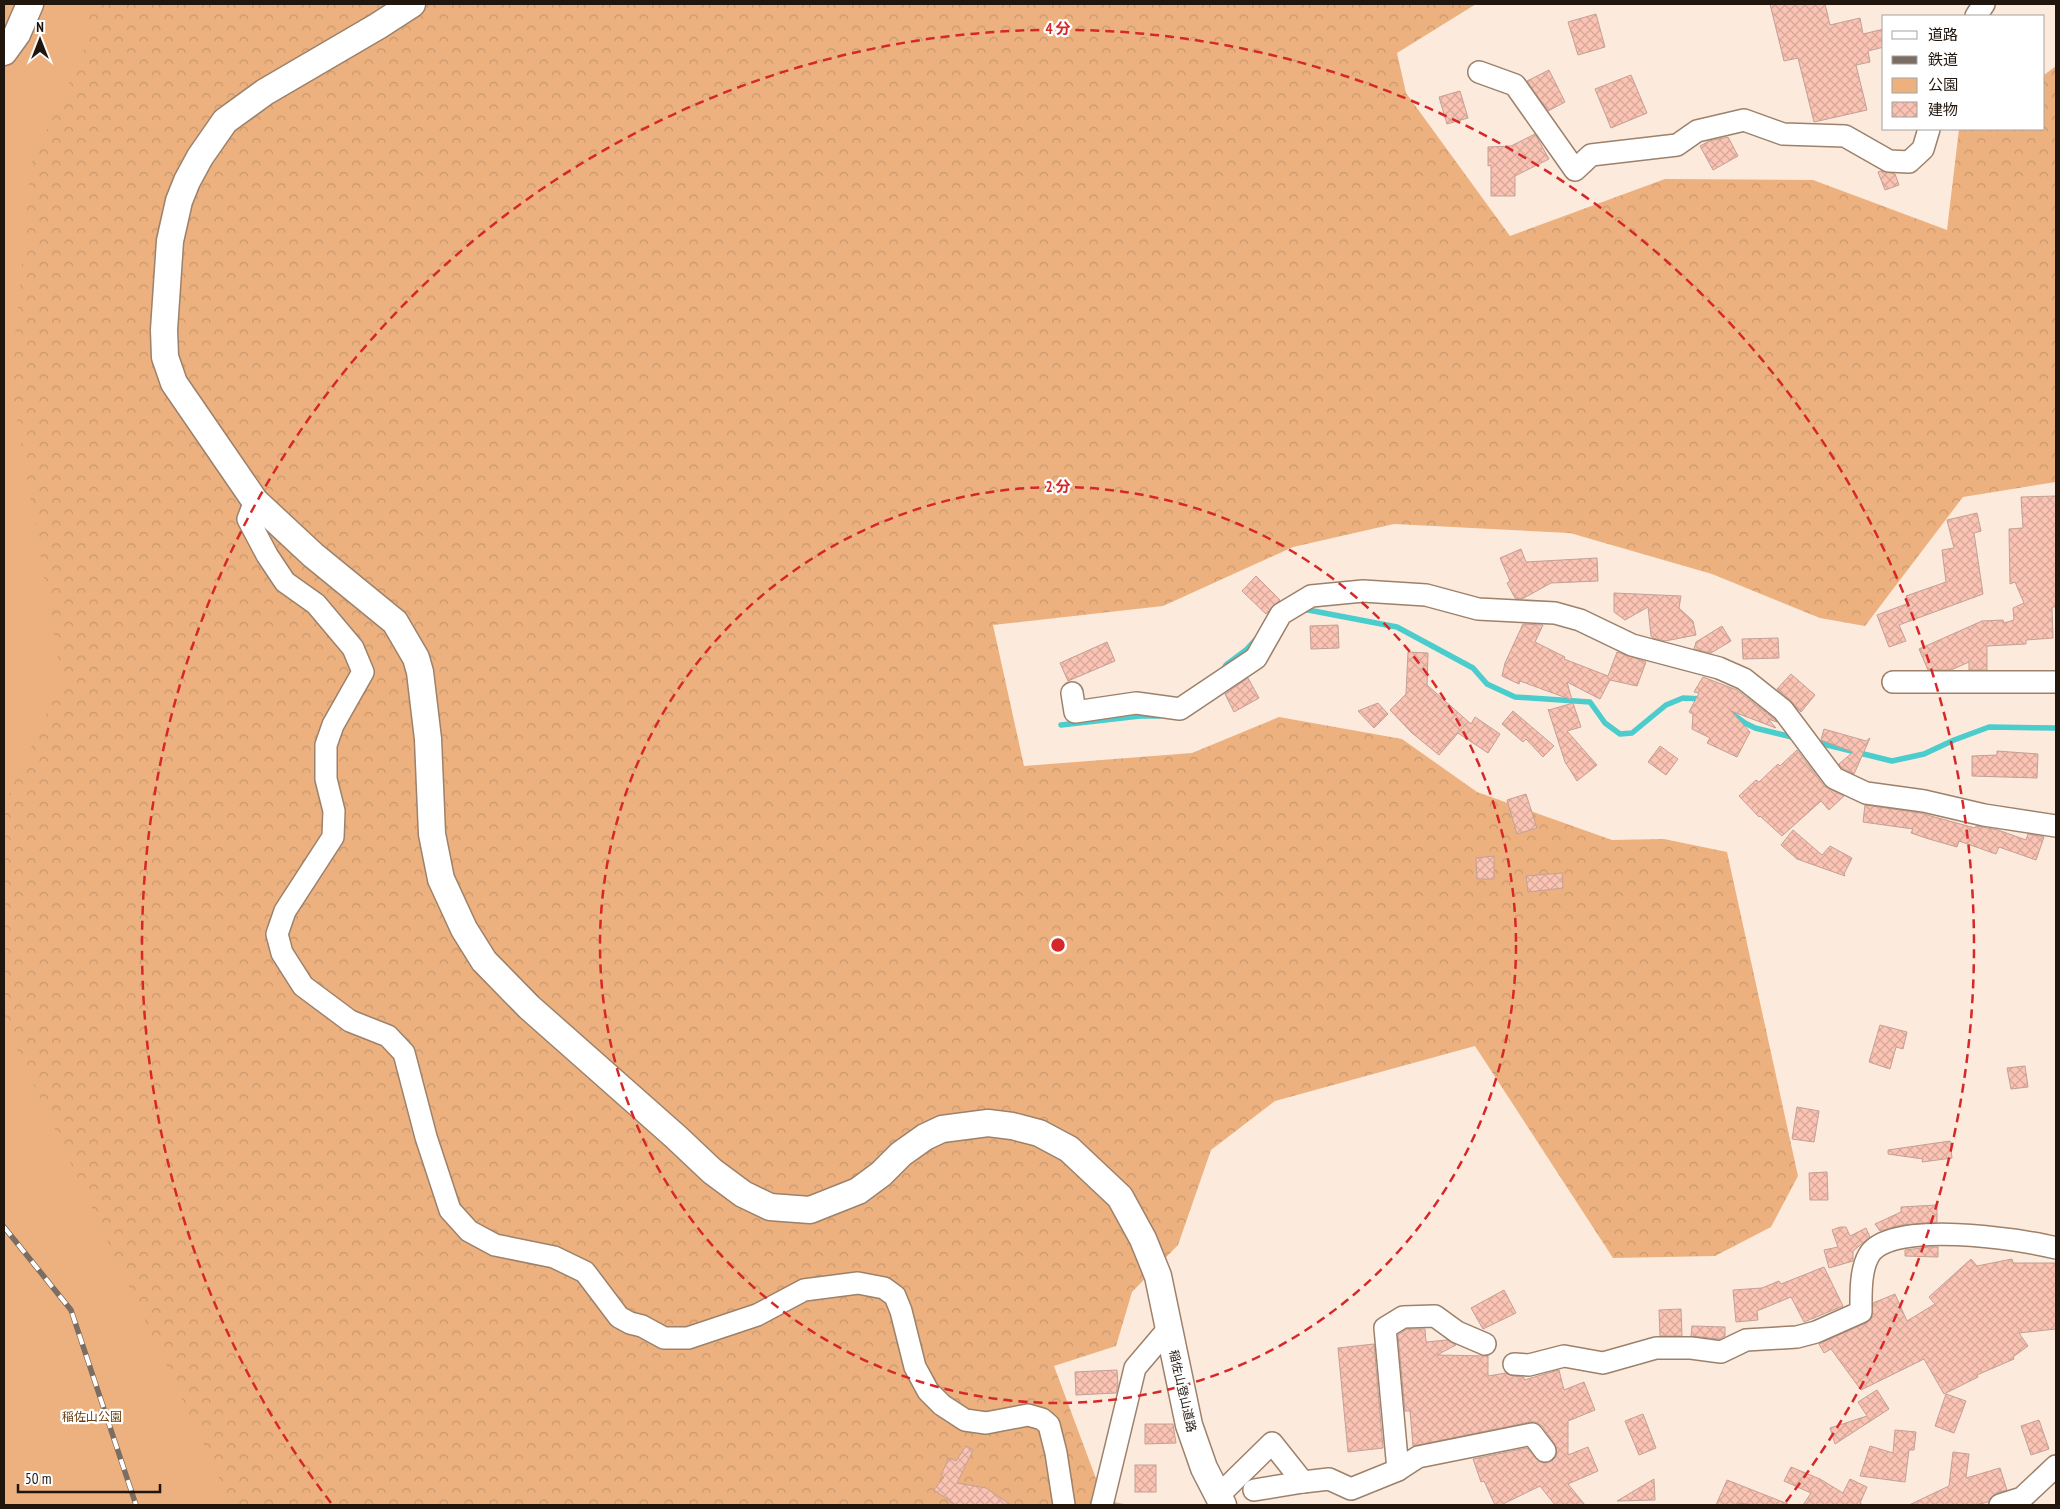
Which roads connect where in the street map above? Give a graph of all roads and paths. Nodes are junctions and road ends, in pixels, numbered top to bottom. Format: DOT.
graph roads {
  1 [pos="30,4"];
  2 [pos="412,4"];
  3 [pos="1984,4"];
  4 [pos="1977,15"];
  5 [pos="4,52"];
  6 [pos="1479,72"];
  7 [pos="1929,130"];
  8 [pos="255,501"];
  9 [pos="1893,682"];
  10 [pos="2056,682"];
  11 [pos="1072,693"];
  12 [pos="2056,826"];
  13 [pos="2056,1248"];
  14 [pos="1169,1328"];
  15 [pos="1485,1344"];
  16 [pos="1514,1364"];
  17 [pos="1545,1451"];
  18 [pos="2056,1466"];
  19 [pos="1398,1470"];
  20 [pos="1303,1482"];
  21 [pos="1254,1490"];
  22 [pos="1221,1500"];
  23 [pos="1064,1505"];
  24 [pos="1102,1505"];
  25 [pos="2000,1505"];
  1 -- 5 [label="street"];
  2 -- 8 [label="street, 稲佐山登山道路"];
  3 -- 4 [label="street"];
  6 -- 7 [label="street"];
  8 -- 14 [label="street, 稲佐山登山道路"];
  8 -- 23 [label="street"];
  9 -- 10 [label="street"];
  11 -- 12 [label="street"];
  13 -- 16 [label="street"];
  14 -- 22 [label="street, 稲佐山登山道路"];
  14 -- 24 [label="street"];
  15 -- 19 [label="street"];
  17 -- 19 [label="street"];
  18 -- 25 [label="street"];
  19 -- 20 [label="street"];
  20 -- 21 [label="street"];
  20 -- 22 [label="street"];
}
